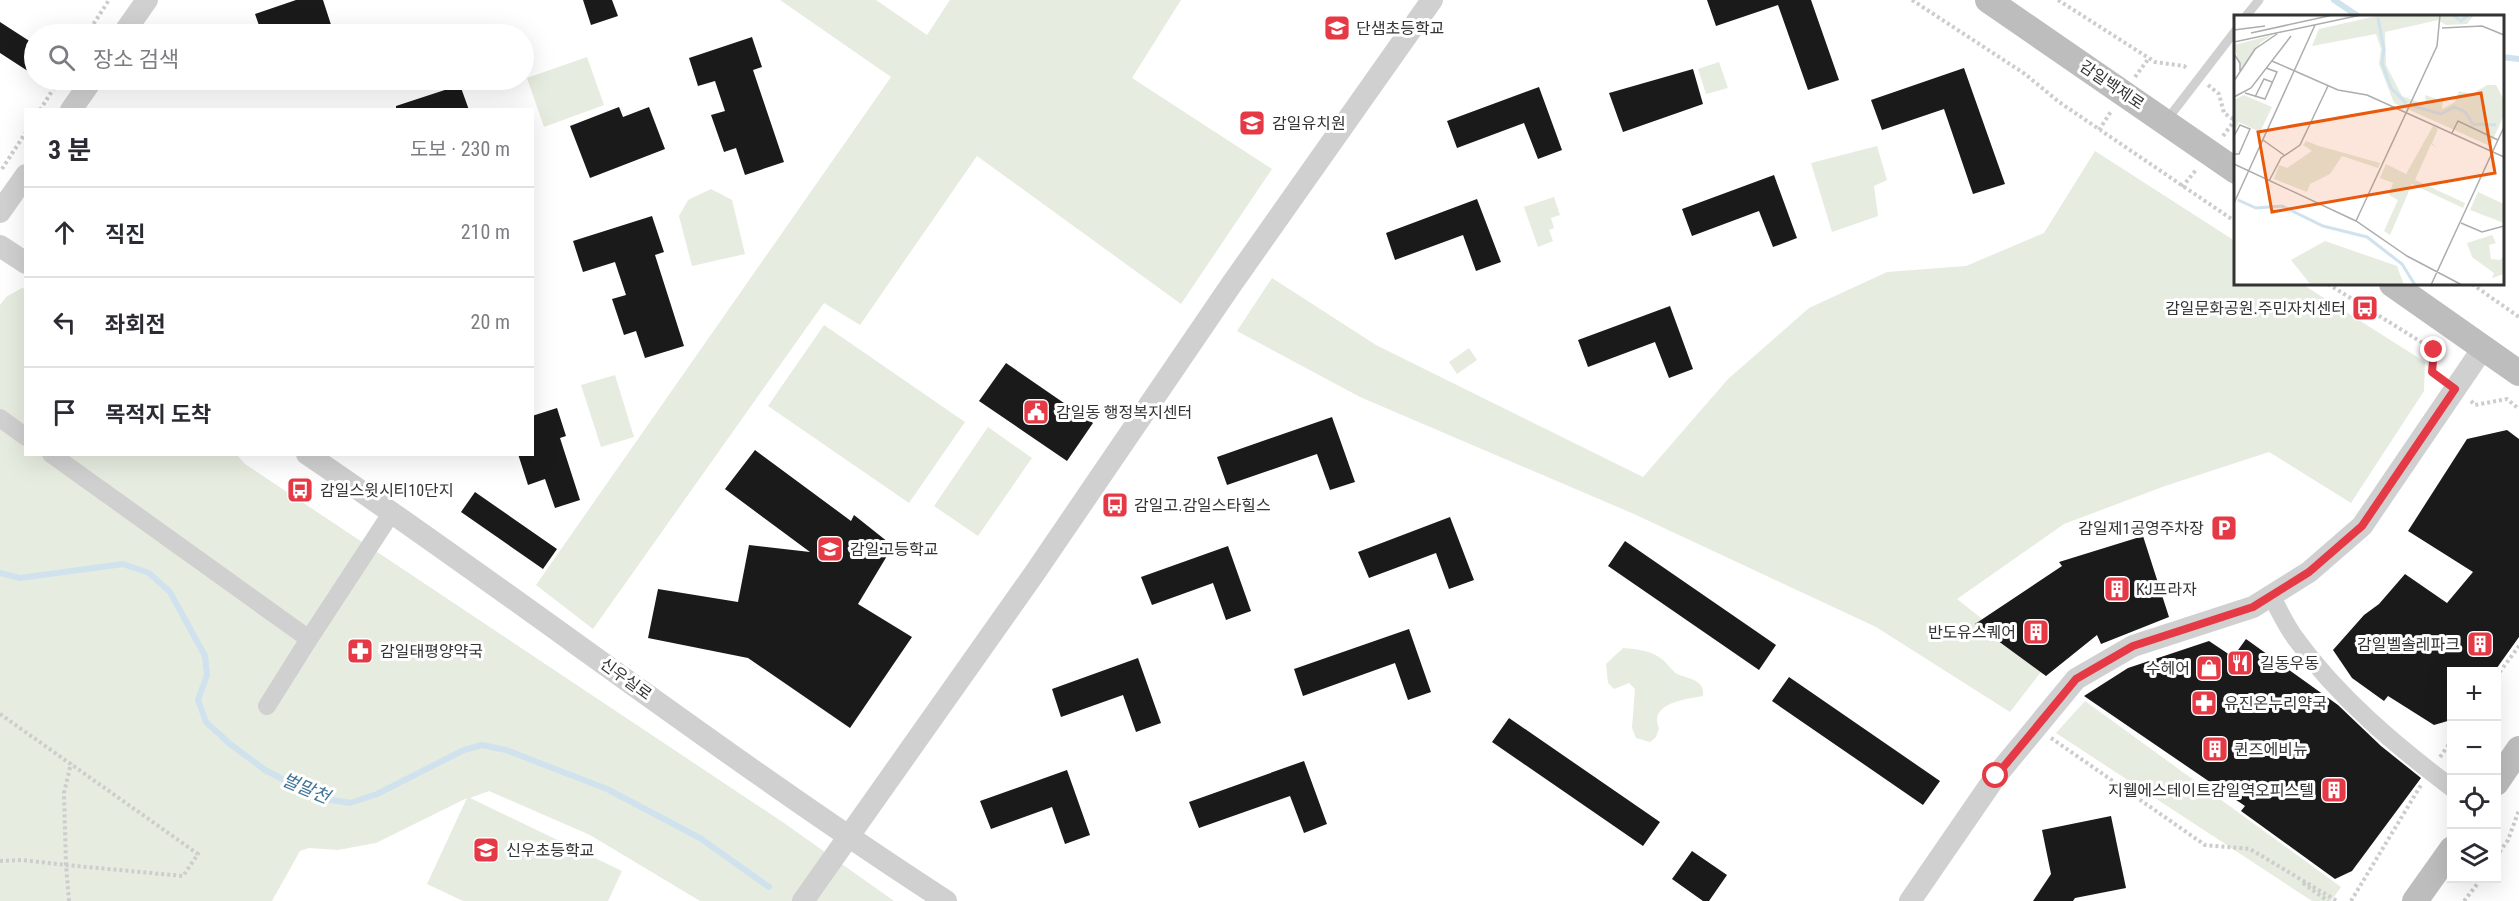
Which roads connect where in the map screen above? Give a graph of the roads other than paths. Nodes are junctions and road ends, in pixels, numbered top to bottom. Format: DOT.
graph roads {
  1 [pos="147,0"];
  2 [pos="1432,0"];
  3 [pos="1988,0"];
  4 [pos="2259,0"];
  5 [pos="2247,15"];
  6 [pos="130,24"];
  7 [pos="2234,31"];
  8 [pos="85,90"];
  9 [pos="72,108"];
  10 [pos="2166,121"];
  11 [pos="2234,170"];
  12 [pos="24,178"];
  13 [pos="0,212"];
  14 [pos="0,246"];
  15 [pos="24,262"];
  16 [pos="2393,285"];
  17 [pos="2483,348"];
  18 [pos="2519,373"];
  19 [pos="0,418"];
  20 [pos="24,436"];
  21 [pos="54,456"];
  22 [pos="310,456"];
  23 [pos="392,512"];
  24 [pos="2271,595"];
  25 [pos="309,639"];
  26 [pos="267,706"];
  27 [pos="2519,749"];
  28 [pos="2501,776"];
  29 [pos="2447,785"];
  30 [pos="847,837"];
  31 [pos="2447,855"];
  32 [pos="803,901"];
  33 [pos="946,901"];
  34 [pos="1910,901"];
  35 [pos="2415,901"];
  1 -- 6 [label="street"];
  2 -- 30 [label="street"];
  3 -- 10 [label="main road, 감일백제로"];
  4 -- 5 [label="lane"];
  7 -- 10 [label="lane"];
  8 -- 9 [label="street"];
  10 -- 11 [label="main road, 감일백제로"];
  12 -- 13 [label="street"];
  14 -- 15 [label="street"];
  16 -- 17 [label="main road"];
  17 -- 18 [label="main road"];
  17 -- 24 [label="street"];
  19 -- 20 [label="street"];
  21 -- 25 [label="street"];
  22 -- 23 [label="street, 신우실로"];
  23 -- 25 [label="street"];
  23 -- 30 [label="street, 신우실로"];
  24 -- 29 [label="street"];
  24 -- 34 [label="street"];
  25 -- 26 [label="street"];
  27 -- 28 [label="main road"];
  30 -- 32 [label="street"];
  30 -- 33 [label="street, 신우실로"];
  31 -- 35 [label="main road"];
}
